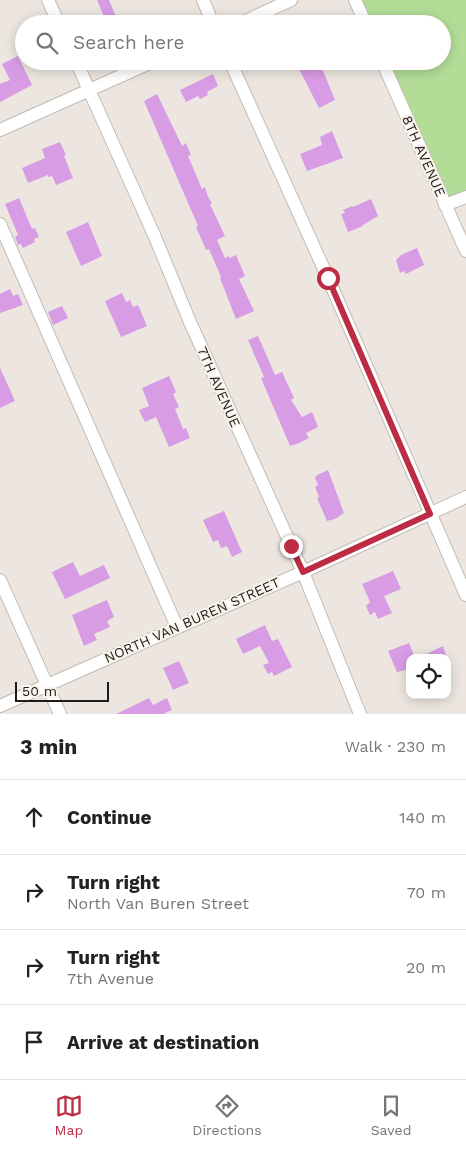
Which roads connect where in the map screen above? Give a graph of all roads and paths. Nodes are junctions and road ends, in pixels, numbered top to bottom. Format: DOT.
graph roads {
  1 [pos="48,0"];
  2 [pos="203,0"];
  3 [pos="291,0"];
  4 [pos="355,0"];
  5 [pos="55,15"];
  6 [pos="209,15"];
  7 [pos="258,15"];
  8 [pos="362,15"];
  9 [pos="80,70"];
  10 [pos="134,70"];
  11 [pos="234,70"];
  12 [pos="386,70"];
  13 [pos="89,90"];
  14 [pos="0,130"];
  15 [pos="466,197"];
  16 [pos="445,205"];
  17 [pos="0,224"];
  18 [pos="466,251"];
  19 [pos="466,496"];
  20 [pos="430,514"];
  21 [pos="303,572"];
  22 [pos="0,580"];
  23 [pos="466,595"];
  24 [pos="177,627"];
  25 [pos="48,685"];
  26 [pos="0,706"];
  27 [pos="60,714"];
  28 [pos="360,714"];
  1 -- 5 [label="street"];
  2 -- 6 [label="street"];
  3 -- 7 [label="street"];
  4 -- 8 [label="street"];
  9 -- 13 [label="street, 7TH AVENUE"];
  10 -- 13 [label="street"];
  11 -- 20 [label="street"];
  12 -- 16 [label="street, 8TH AVENUE"];
  13 -- 14 [label="street"];
  13 -- 21 [label="street, 7TH AVENUE"];
  15 -- 16 [label="street"];
  16 -- 18 [label="street, 8TH AVENUE"];
  17 -- 24 [label="street"];
  19 -- 20 [label="street, NORTH VAN BUREN STREET"];
  20 -- 21 [label="street, NORTH VAN BUREN STREET"];
  20 -- 23 [label="street"];
  21 -- 24 [label="street, NORTH VAN BUREN STREET"];
  21 -- 28 [label="street, 7TH AVENUE"];
  22 -- 25 [label="street"];
  24 -- 25 [label="street, NORTH VAN BUREN STREET"];
  25 -- 26 [label="street, NORTH VAN BUREN STREET"];
  25 -- 27 [label="street"];
}
